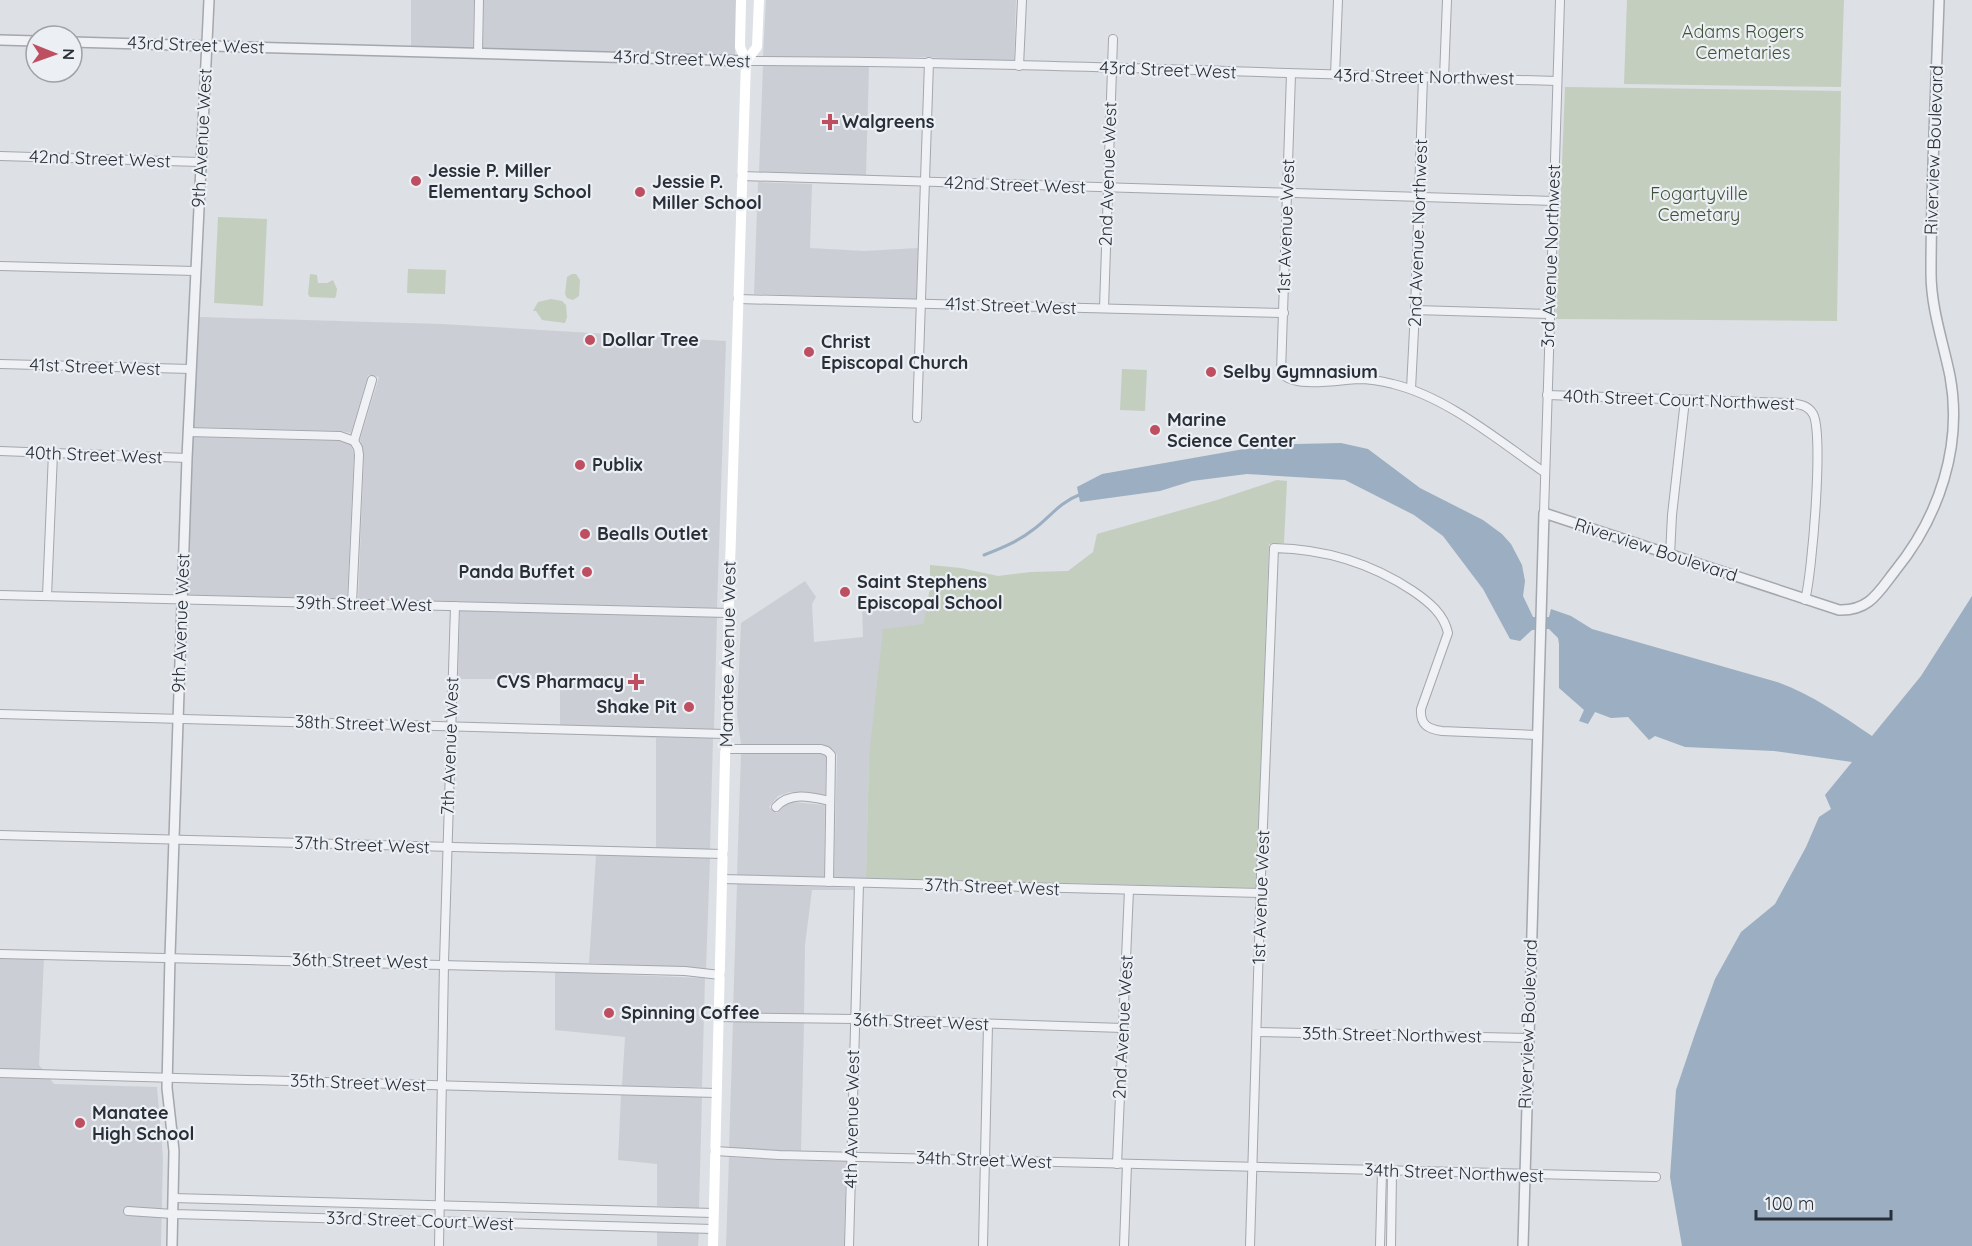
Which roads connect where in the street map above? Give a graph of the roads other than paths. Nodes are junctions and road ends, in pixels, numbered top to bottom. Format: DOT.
graph roads {
  1 [pos="208,0"];
  2 [pos="479,0"];
  3 [pos="741,0"];
  4 [pos="759,0"];
  5 [pos="1022,0"];
  6 [pos="1338,0"];
  7 [pos="1447,0"];
  8 [pos="1560,0"];
  9 [pos="1939,0"];
  10 [pos="1113,39"];
  11 [pos="0,40"];
  12 [pos="24,41"];
  13 [pos="84,42"];
  14 [pos="206,45"];
  15 [pos="478,53"];
  16 [pos="747,61"];
  17 [pos="929,62"];
  18 [pos="1019,66"];
  19 [pos="1112,69"];
  20 [pos="1292,74"];
  21 [pos="1335,75"];
  22 [pos="1423,77"];
  23 [pos="1444,78"];
  24 [pos="1557,81"];
  25 [pos="0,156"];
  26 [pos="200,162"];
  27 [pos="742,177"];
  28 [pos="925,183"];
  29 [pos="1107,188"];
  30 [pos="1287,193"];
  31 [pos="1420,196"];
  32 [pos="1553,201"];
  33 [pos="0,266"];
  34 [pos="195,271"];
  35 [pos="738,298"];
  36 [pos="921,303"];
  37 [pos="1104,308"];
  38 [pos="1415,310"];
  39 [pos="1284,313"];
  40 [pos="1549,314"];
  41 [pos="0,364"];
  42 [pos="191,369"];
  43 [pos="372,380"];
  44 [pos="1411,389"];
  45 [pos="1547,395"];
  46 [pos="1685,400"];
  47 [pos="918,418"];
  48 [pos="188,432"];
  49 [pos="354,441"];
  50 [pos="0,451"];
  51 [pos="52,453"];
  52 [pos="187,458"];
  53 [pos="1544,472"];
  54 [pos="1544,513"];
  55 [pos="1670,555"];
  56 [pos="0,595"];
  57 [pos="47,596"];
  58 [pos="182,600"];
  59 [pos="1805,600"];
  60 [pos="352,604"];
  61 [pos="455,606"];
  62 [pos="728,613"];
  63 [pos="0,714"];
  64 [pos="178,718"];
  65 [pos="451,726"];
  66 [pos="725,734"];
  67 [pos="1537,735"];
  68 [pos="725,749"];
  69 [pos="830,801"];
  70 [pos="776,807"];
  71 [pos="0,835"];
  72 [pos="174,840"];
  73 [pos="447,847"];
  74 [pos="723,854"];
  75 [pos="722,879"];
  76 [pos="829,882"];
  77 [pos="859,883"];
  78 [pos="1129,890"];
  79 [pos="1261,893"];
  80 [pos="0,954"];
  81 [pos="170,956"];
  82 [pos="444,963"];
  83 [pos="720,975"];
  84 [pos="718,1017"];
  85 [pos="855,1019"];
  86 [pos="988,1024"];
  87 [pos="1123,1028"];
  88 [pos="1257,1032"];
  89 [pos="1528,1038"];
  90 [pos="0,1073"];
  91 [pos="167,1077"];
  92 [pos="441,1086"];
  93 [pos="717,1093"];
  94 [pos="715,1151"];
  95 [pos="851,1157"];
  96 [pos="984,1161"];
  97 [pos="1117,1164"];
  98 [pos="1126,1164"];
  99 [pos="1252,1168"];
  100 [pos="1382,1171"];
  101 [pos="1392,1171"];
  102 [pos="1524,1175"];
  103 [pos="1656,1177"];
  104 [pos="173,1198"];
  105 [pos="440,1205"];
  106 [pos="128,1211"];
  107 [pos="713,1213"];
  108 [pos="173,1214"];
  109 [pos="439,1222"];
  110 [pos="713,1229"];
  111 [pos="172,1246"];
  112 [pos="439,1246"];
  113 [pos="712,1246"];
  114 [pos="849,1246"];
  115 [pos="983,1246"];
  116 [pos="1124,1246"];
  117 [pos="1250,1246"];
  118 [pos="1380,1246"];
  119 [pos="1391,1246"];
  120 [pos="1524,1246"];
  1 -- 14 [label="street, 9th Avenue West"];
  2 -- 15 [label="street"];
  3 -- 16 [label="main road, Manatee Avenue West"];
  4 -- 16 [label="main road, Manatee Avenue West"];
  5 -- 18 [label="street"];
  6 -- 21 [label="street"];
  7 -- 23 [label="street"];
  8 -- 24 [label="street, 3rd Avenue Northwest"];
  9 -- 59 [label="street, Riverview Boulevard"];
  10 -- 19 [label="street, 2nd Avenue West"];
  11 -- 12 [label="street"];
  13 -- 14 [label="street, 43rd Street West"];
  14 -- 15 [label="street, 43rd Street West"];
  14 -- 26 [label="street, 9th Avenue West"];
  15 -- 16 [label="street, 43rd Street West"];
  16 -- 17 [label="street, 43rd Street West"];
  16 -- 27 [label="main road, Manatee Avenue West"];
  17 -- 18 [label="street, 43rd Street West"];
  17 -- 28 [label="street"];
  18 -- 19 [label="street, 43rd Street West"];
  19 -- 20 [label="street, 43rd Street West"];
  19 -- 29 [label="street, 2nd Avenue West"];
  20 -- 21 [label="street, 43rd Street Northwest"];
  20 -- 30 [label="street, 1st Avenue West"];
  21 -- 22 [label="street, 43rd Street Northwest"];
  22 -- 23 [label="street, 43rd Street Northwest"];
  22 -- 31 [label="street, 2nd Avenue Northwest"];
  23 -- 24 [label="street, 43rd Street Northwest"];
  24 -- 32 [label="street, 3rd Avenue Northwest"];
  25 -- 26 [label="street, 42nd Street West"];
  26 -- 34 [label="street, 9th Avenue West"];
  27 -- 28 [label="street, 42nd Street West"];
  27 -- 35 [label="main road, Manatee Avenue West"];
  28 -- 29 [label="street, 42nd Street West"];
  28 -- 36 [label="street"];
  29 -- 30 [label="street, 42nd Street West"];
  29 -- 37 [label="street, 2nd Avenue West"];
  30 -- 31 [label="street, 42nd Street West"];
  30 -- 39 [label="street, 1st Avenue West"];
  31 -- 32 [label="street, 42nd Street West"];
  31 -- 38 [label="street, 2nd Avenue Northwest"];
  32 -- 40 [label="street, 3rd Avenue Northwest"];
  33 -- 34 [label="street"];
  34 -- 42 [label="street, 9th Avenue West"];
  35 -- 36 [label="street, 41st Street West"];
  35 -- 62 [label="main road, Manatee Avenue West"];
  36 -- 37 [label="street, 41st Street West"];
  36 -- 47 [label="street"];
  37 -- 39 [label="street, 41st Street West"];
  38 -- 40 [label="street"];
  38 -- 44 [label="street, 2nd Avenue Northwest"];
  39 -- 44 [label="street, 1st Avenue West"];
  40 -- 45 [label="street, 3rd Avenue Northwest"];
  41 -- 42 [label="street, 41st Street West"];
  42 -- 48 [label="street, 9th Avenue West"];
  43 -- 49 [label="street"];
  44 -- 53 [label="street"];
  45 -- 46 [label="street, 40th Street Court Northwest"];
  45 -- 53 [label="street, 3rd Avenue Northwest"];
  46 -- 55 [label="street"];
  46 -- 59 [label="street, 40th Street Court Northwest"];
  48 -- 49 [label="street"];
  48 -- 52 [label="street, 9th Avenue West"];
  49 -- 60 [label="street"];
  50 -- 51 [label="street, 40th Street West"];
  51 -- 52 [label="street, 40th Street West"];
  51 -- 57 [label="street"];
  52 -- 58 [label="street, 9th Avenue West"];
  53 -- 54 [label="street, 3rd Avenue Northwest"];
  54 -- 55 [label="street, Riverview Boulevard"];
  54 -- 67 [label="street, Riverview Boulevard"];
  55 -- 59 [label="street, Riverview Boulevard"];
  56 -- 57 [label="street, 39th Street West"];
  57 -- 58 [label="street, 39th Street West"];
  58 -- 60 [label="street, 39th Street West"];
  58 -- 64 [label="street, 9th Avenue West"];
  60 -- 61 [label="street, 39th Street West"];
  61 -- 62 [label="street, 39th Street West"];
  61 -- 65 [label="street, 7th Avenue West"];
  62 -- 66 [label="main road, Manatee Avenue West"];
  63 -- 64 [label="street, 38th Street West"];
  64 -- 65 [label="street, 38th Street West"];
  64 -- 72 [label="street, 9th Avenue West"];
  65 -- 66 [label="street, 38th Street West"];
  65 -- 73 [label="street, 7th Avenue West"];
  66 -- 68 [label="main road, Manatee Avenue West"];
  67 -- 79 [label="street, 1st Avenue West"];
  67 -- 89 [label="street, Riverview Boulevard"];
  68 -- 69 [label="street"];
  68 -- 74 [label="main road, Manatee Avenue West"];
  69 -- 70 [label="street"];
  69 -- 76 [label="street"];
  71 -- 72 [label="street, 37th Street West"];
  72 -- 73 [label="street, 37th Street West"];
  72 -- 81 [label="street, 9th Avenue West"];
  73 -- 74 [label="street, 37th Street West"];
  73 -- 82 [label="street, 7th Avenue West"];
  74 -- 75 [label="main road, Manatee Avenue West"];
  75 -- 76 [label="street, 37th Street West"];
  75 -- 83 [label="main road, Manatee Avenue West"];
  76 -- 77 [label="street, 37th Street West"];
  77 -- 78 [label="street, 37th Street West"];
  77 -- 85 [label="street, 4th Avenue West"];
  78 -- 79 [label="street, 37th Street West"];
  78 -- 87 [label="street, 2nd Avenue West"];
  79 -- 88 [label="street, 1st Avenue West"];
  80 -- 81 [label="street, 36th Street West"];
  81 -- 82 [label="street, 36th Street West"];
  81 -- 91 [label="street, 9th Avenue West"];
  82 -- 83 [label="street, 36th Street West"];
  82 -- 92 [label="street, 7th Avenue West"];
  83 -- 84 [label="main road, Manatee Avenue West"];
  84 -- 85 [label="street, 36th Street West"];
  84 -- 93 [label="main road, Manatee Avenue West"];
  85 -- 86 [label="street, 36th Street West"];
  85 -- 95 [label="street, 4th Avenue West"];
  86 -- 87 [label="street, 36th Street West"];
  86 -- 96 [label="street"];
  87 -- 97 [label="street, 2nd Avenue West"];
  88 -- 89 [label="street, 35th Street Northwest"];
  88 -- 99 [label="street, 1st Avenue West"];
  89 -- 102 [label="street, Riverview Boulevard"];
  90 -- 91 [label="street, 35th Street West"];
  91 -- 92 [label="street, 35th Street West"];
  91 -- 104 [label="street, 9th Avenue West"];
  92 -- 93 [label="street, 35th Street West"];
  92 -- 105 [label="street, 7th Avenue West"];
  93 -- 94 [label="main road, Manatee Avenue West"];
  94 -- 95 [label="street, 34th Street West"];
  94 -- 107 [label="main road, Manatee Avenue West"];
  95 -- 96 [label="street, 34th Street West"];
  95 -- 114 [label="street, 4th Avenue West"];
  96 -- 97 [label="street, 34th Street West"];
  96 -- 115 [label="street"];
  97 -- 98 [label="street, 34th Street West"];
  98 -- 99 [label="street, 34th Street West"];
  98 -- 116 [label="street"];
  99 -- 100 [label="street, 34th Street Northwest"];
  99 -- 117 [label="street, 1st Avenue West"];
  100 -- 101 [label="street, 34th Street Northwest"];
  100 -- 118 [label="street"];
  101 -- 102 [label="street, 34th Street Northwest"];
  101 -- 119 [label="street"];
  102 -- 103 [label="street, 34th Street Northwest"];
  102 -- 120 [label="street, Riverview Boulevard"];
  104 -- 105 [label="street, 33rd Street Court West"];
  104 -- 108 [label="street, 9th Avenue West"];
  105 -- 107 [label="street, 33rd Street Court West"];
  105 -- 109 [label="street, 7th Avenue West"];
  106 -- 108 [label="street, 33rd Street Court West"];
  107 -- 110 [label="main road, Manatee Avenue West"];
  108 -- 109 [label="street, 33rd Street Court West"];
  108 -- 111 [label="street, 9th Avenue West"];
  109 -- 110 [label="street, 33rd Street Court West"];
  109 -- 112 [label="street, 7th Avenue West"];
  110 -- 113 [label="main road, Manatee Avenue West"];
}
